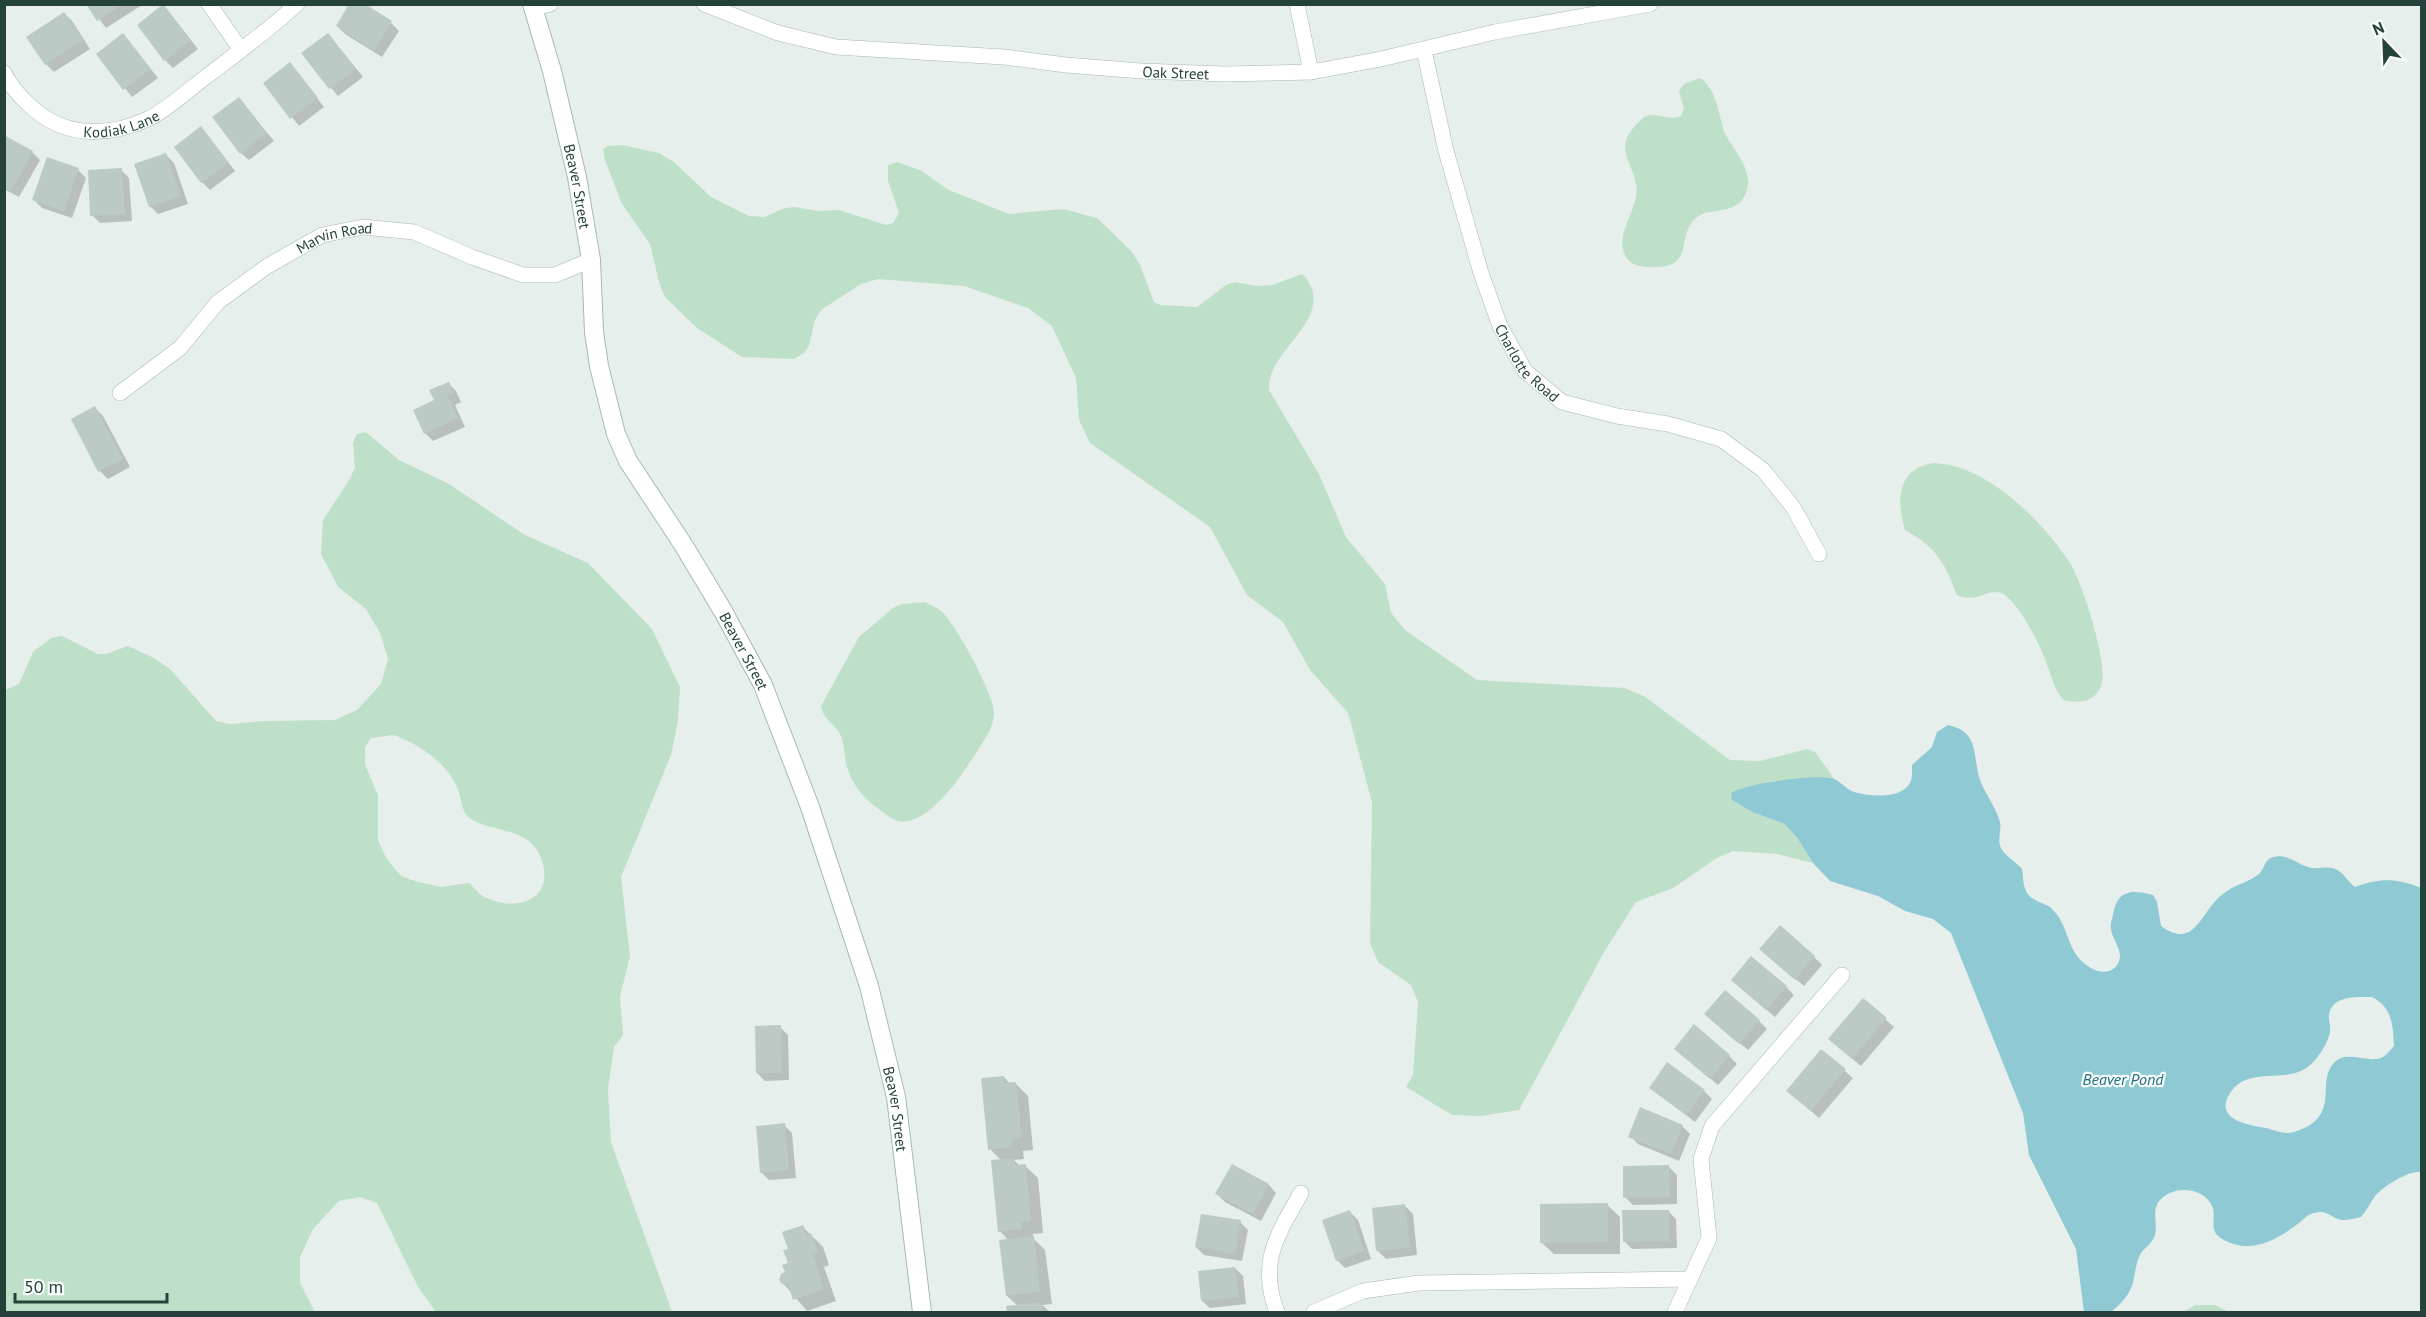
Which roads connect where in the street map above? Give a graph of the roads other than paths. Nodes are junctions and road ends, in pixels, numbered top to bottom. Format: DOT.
graph roads {
  1 [pos="209,4"];
  2 [pos="297,4"];
  3 [pos="704,4"];
  4 [pos="1297,4"];
  5 [pos="1650,4"];
  6 [pos="538,6"];
  7 [pos="241,50"];
  8 [pos="1424,50"];
  9 [pos="1311,72"];
  10 [pos="4,73"];
  11 [pos="591,260"];
  12 [pos="120,393"];
  13 [pos="1819,554"];
  14 [pos="1842,975"];
  15 [pos="1301,1193"];
  16 [pos="1690,1279"];
  17 [pos="922,1312"];
  18 [pos="1277,1312"];
  19 [pos="1314,1312"];
  20 [pos="1675,1312"];
  1 -- 7 [label="street"];
  2 -- 7 [label="street, Kodiak Lane"];
  3 -- 9 [label="street, Oak Street"];
  4 -- 9 [label="street"];
  5 -- 8 [label="street, Oak Street"];
  6 -- 11 [label="street, Beaver Street"];
  7 -- 10 [label="street, Kodiak Lane"];
  8 -- 9 [label="street, Oak Street"];
  8 -- 13 [label="street, Charlotte Road"];
  11 -- 12 [label="street, Marvin Road"];
  11 -- 17 [label="street, Beaver Street"];
  14 -- 16 [label="street"];
  15 -- 18 [label="street"];
  16 -- 19 [label="street"];
  16 -- 20 [label="street"];
}
